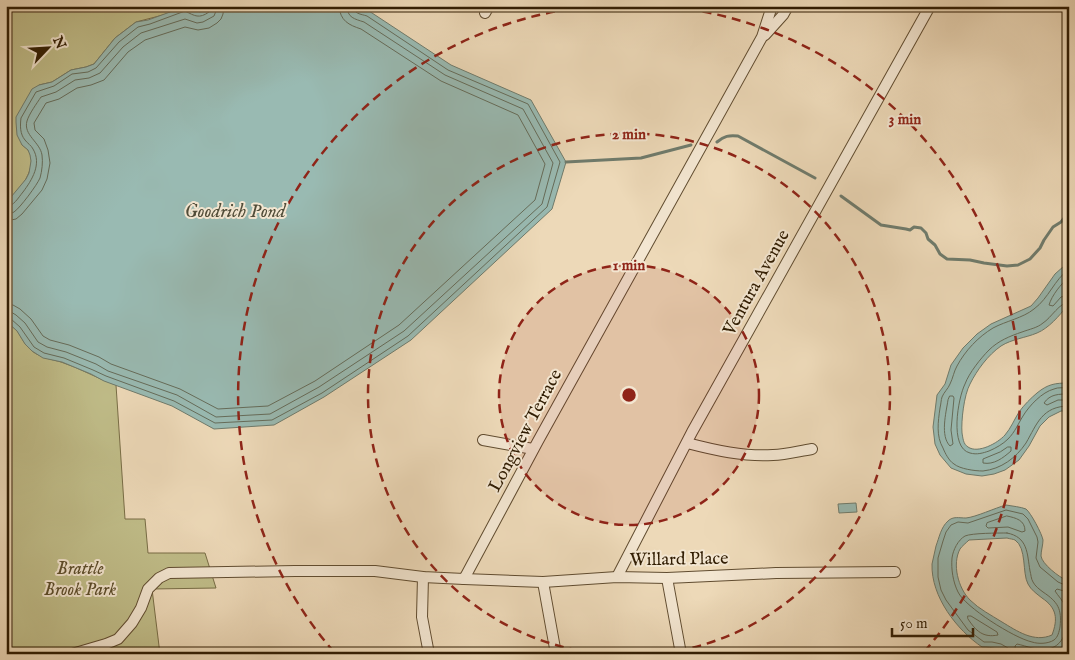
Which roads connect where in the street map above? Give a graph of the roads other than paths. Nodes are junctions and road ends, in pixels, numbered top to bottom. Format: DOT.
graph roads {
  1 [pos="772,6"];
  2 [pos="788,6"];
  3 [pos="930,6"];
  4 [pos="762,37"];
  5 [pos="483,440"];
  6 [pos="687,443"];
  7 [pos="534,449"];
  8 [pos="812,449"];
  9 [pos="895,572"];
  10 [pos="423,577"];
  11 [pos="617,577"];
  12 [pos="667,578"];
  13 [pos="464,579"];
  14 [pos="543,582"];
  15 [pos="72,654"];
  16 [pos="429,654"];
  17 [pos="556,654"];
  18 [pos="681,654"];
  1 -- 4 [label="street, Longview Terrace"];
  2 -- 4 [label="street, Longview Terrace"];
  3 -- 6 [label="street, Ventura Avenue"];
  4 -- 7 [label="street, Longview Terrace"];
  5 -- 7 [label="street"];
  6 -- 8 [label="street"];
  6 -- 11 [label="street, Ventura Avenue"];
  7 -- 13 [label="street, Longview Terrace"];
  9 -- 12 [label="street, Willard Place"];
  10 -- 13 [label="street"];
  10 -- 15 [label="street"];
  10 -- 16 [label="street"];
  11 -- 12 [label="street, Willard Place"];
  11 -- 14 [label="street, Willard Place"];
  12 -- 18 [label="street"];
  13 -- 14 [label="street, Willard Place"];
  14 -- 17 [label="street"];
}
